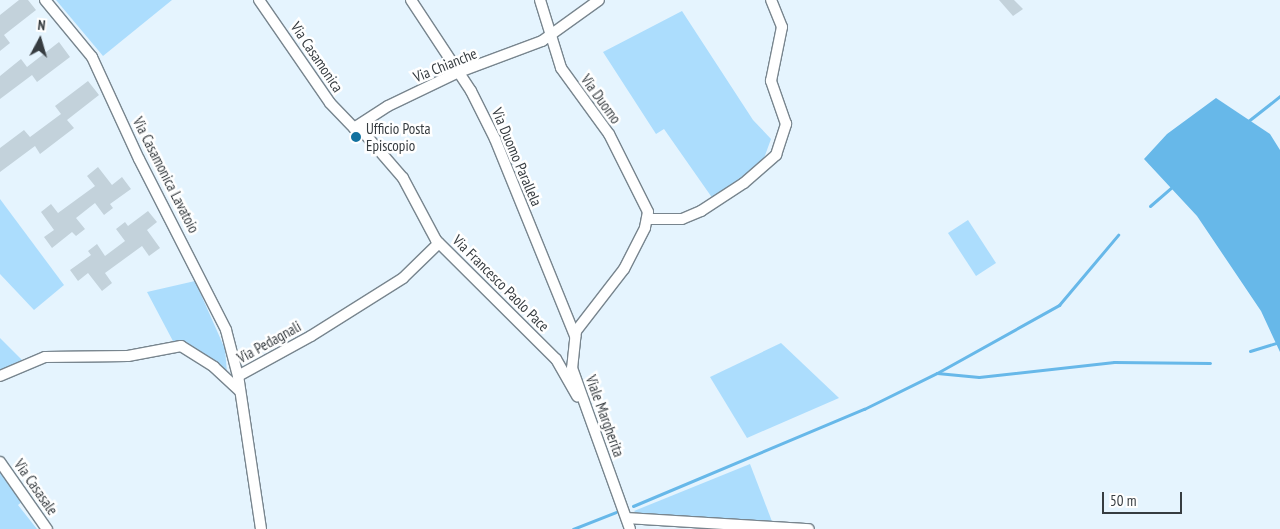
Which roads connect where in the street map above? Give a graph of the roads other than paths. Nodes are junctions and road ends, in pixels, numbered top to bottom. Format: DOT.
graph roads {
  1 [pos="46,0"];
  2 [pos="259,0"];
  3 [pos="411,0"];
  4 [pos="540,0"];
  5 [pos="599,0"];
  6 [pos="772,0"];
  7 [pos="551,36"];
  8 [pos="459,72"];
  9 [pos="356,127"];
  10 [pos="648,215"];
  11 [pos="439,243"];
  12 [pos="575,336"];
  13 [pos="0,376"];
  14 [pos="238,376"];
  15 [pos="240,391"];
  16 [pos="588,415"];
  17 [pos="0,462"];
  18 [pos="627,518"];
  19 [pos="47,529"];
  20 [pos="261,529"];
  21 [pos="630,529"];
  22 [pos="809,529"];
  1 -- 14 [label="street, Via Casamonica Lavatoio"];
  2 -- 9 [label="street, Via Casamonica"];
  3 -- 8 [label="street, Via Duomo Parallela"];
  4 -- 7 [label="street, Via Duomo"];
  5 -- 7 [label="street, Via Chianche"];
  6 -- 10 [label="street"];
  7 -- 8 [label="street, Via Chianche"];
  7 -- 10 [label="street, Via Duomo"];
  8 -- 9 [label="street, Via Chianche"];
  8 -- 12 [label="street, Via Duomo Parallela"];
  9 -- 11 [label="street, Via Francesco Paolo Pace"];
  10 -- 12 [label="street, Viale Margherita"];
  11 -- 14 [label="street, Via Pedagnali"];
  11 -- 16 [label="street, Via Francesco Paolo Pace"];
  12 -- 16 [label="street, Viale Margherita"];
  13 -- 15 [label="street"];
  14 -- 15 [label="street, Via Pedagnali"];
  15 -- 20 [label="street, Via Pedagnali"];
  16 -- 18 [label="street, Viale Margherita"];
  17 -- 19 [label="street, Via Casasale"];
  18 -- 21 [label="street, Viale Margherita"];
  18 -- 22 [label="street"];
}
